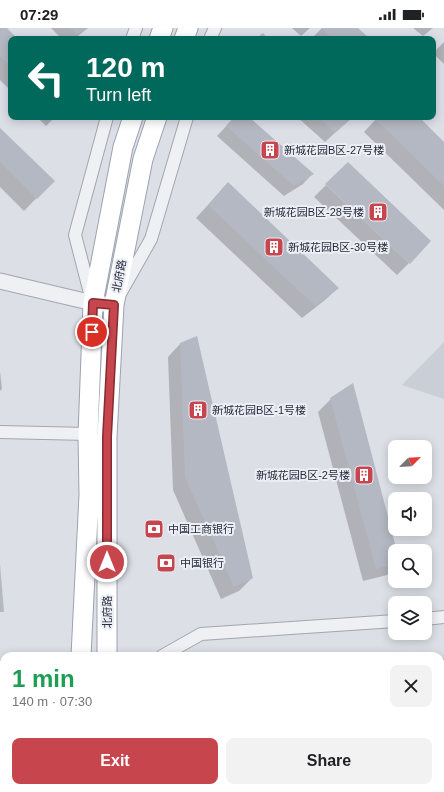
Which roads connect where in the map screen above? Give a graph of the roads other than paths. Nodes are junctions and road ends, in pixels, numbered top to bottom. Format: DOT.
graph roads {
  1 [pos="106,120"];
  2 [pos="132,120"];
  3 [pos="156,120"];
  4 [pos="186,120"];
  5 [pos="0,281"];
  6 [pos="93,303"];
  7 [pos="114,305"];
  8 [pos="0,432"];
  9 [pos="88,434"];
  10 [pos="444,617"];
  11 [pos="432,618"];
  12 [pos="388,621"];
  13 [pos="81,652"];
  14 [pos="107,652"];
  15 [pos="169,652"];
  1 -- 6 [label="street"];
  2 -- 6 [label="main road, 北府路"];
  3 -- 7 [label="main road, 北府路"];
  4 -- 7 [label="street"];
  5 -- 6 [label="street"];
  6 -- 7 [label="street"];
  6 -- 9 [label="main road, 北府路"];
  7 -- 14 [label="main road, 北府路"];
  8 -- 9 [label="street"];
  9 -- 13 [label="main road, 北府路"];
  10 -- 11 [label="street"];
  12 -- 15 [label="street"];
}
